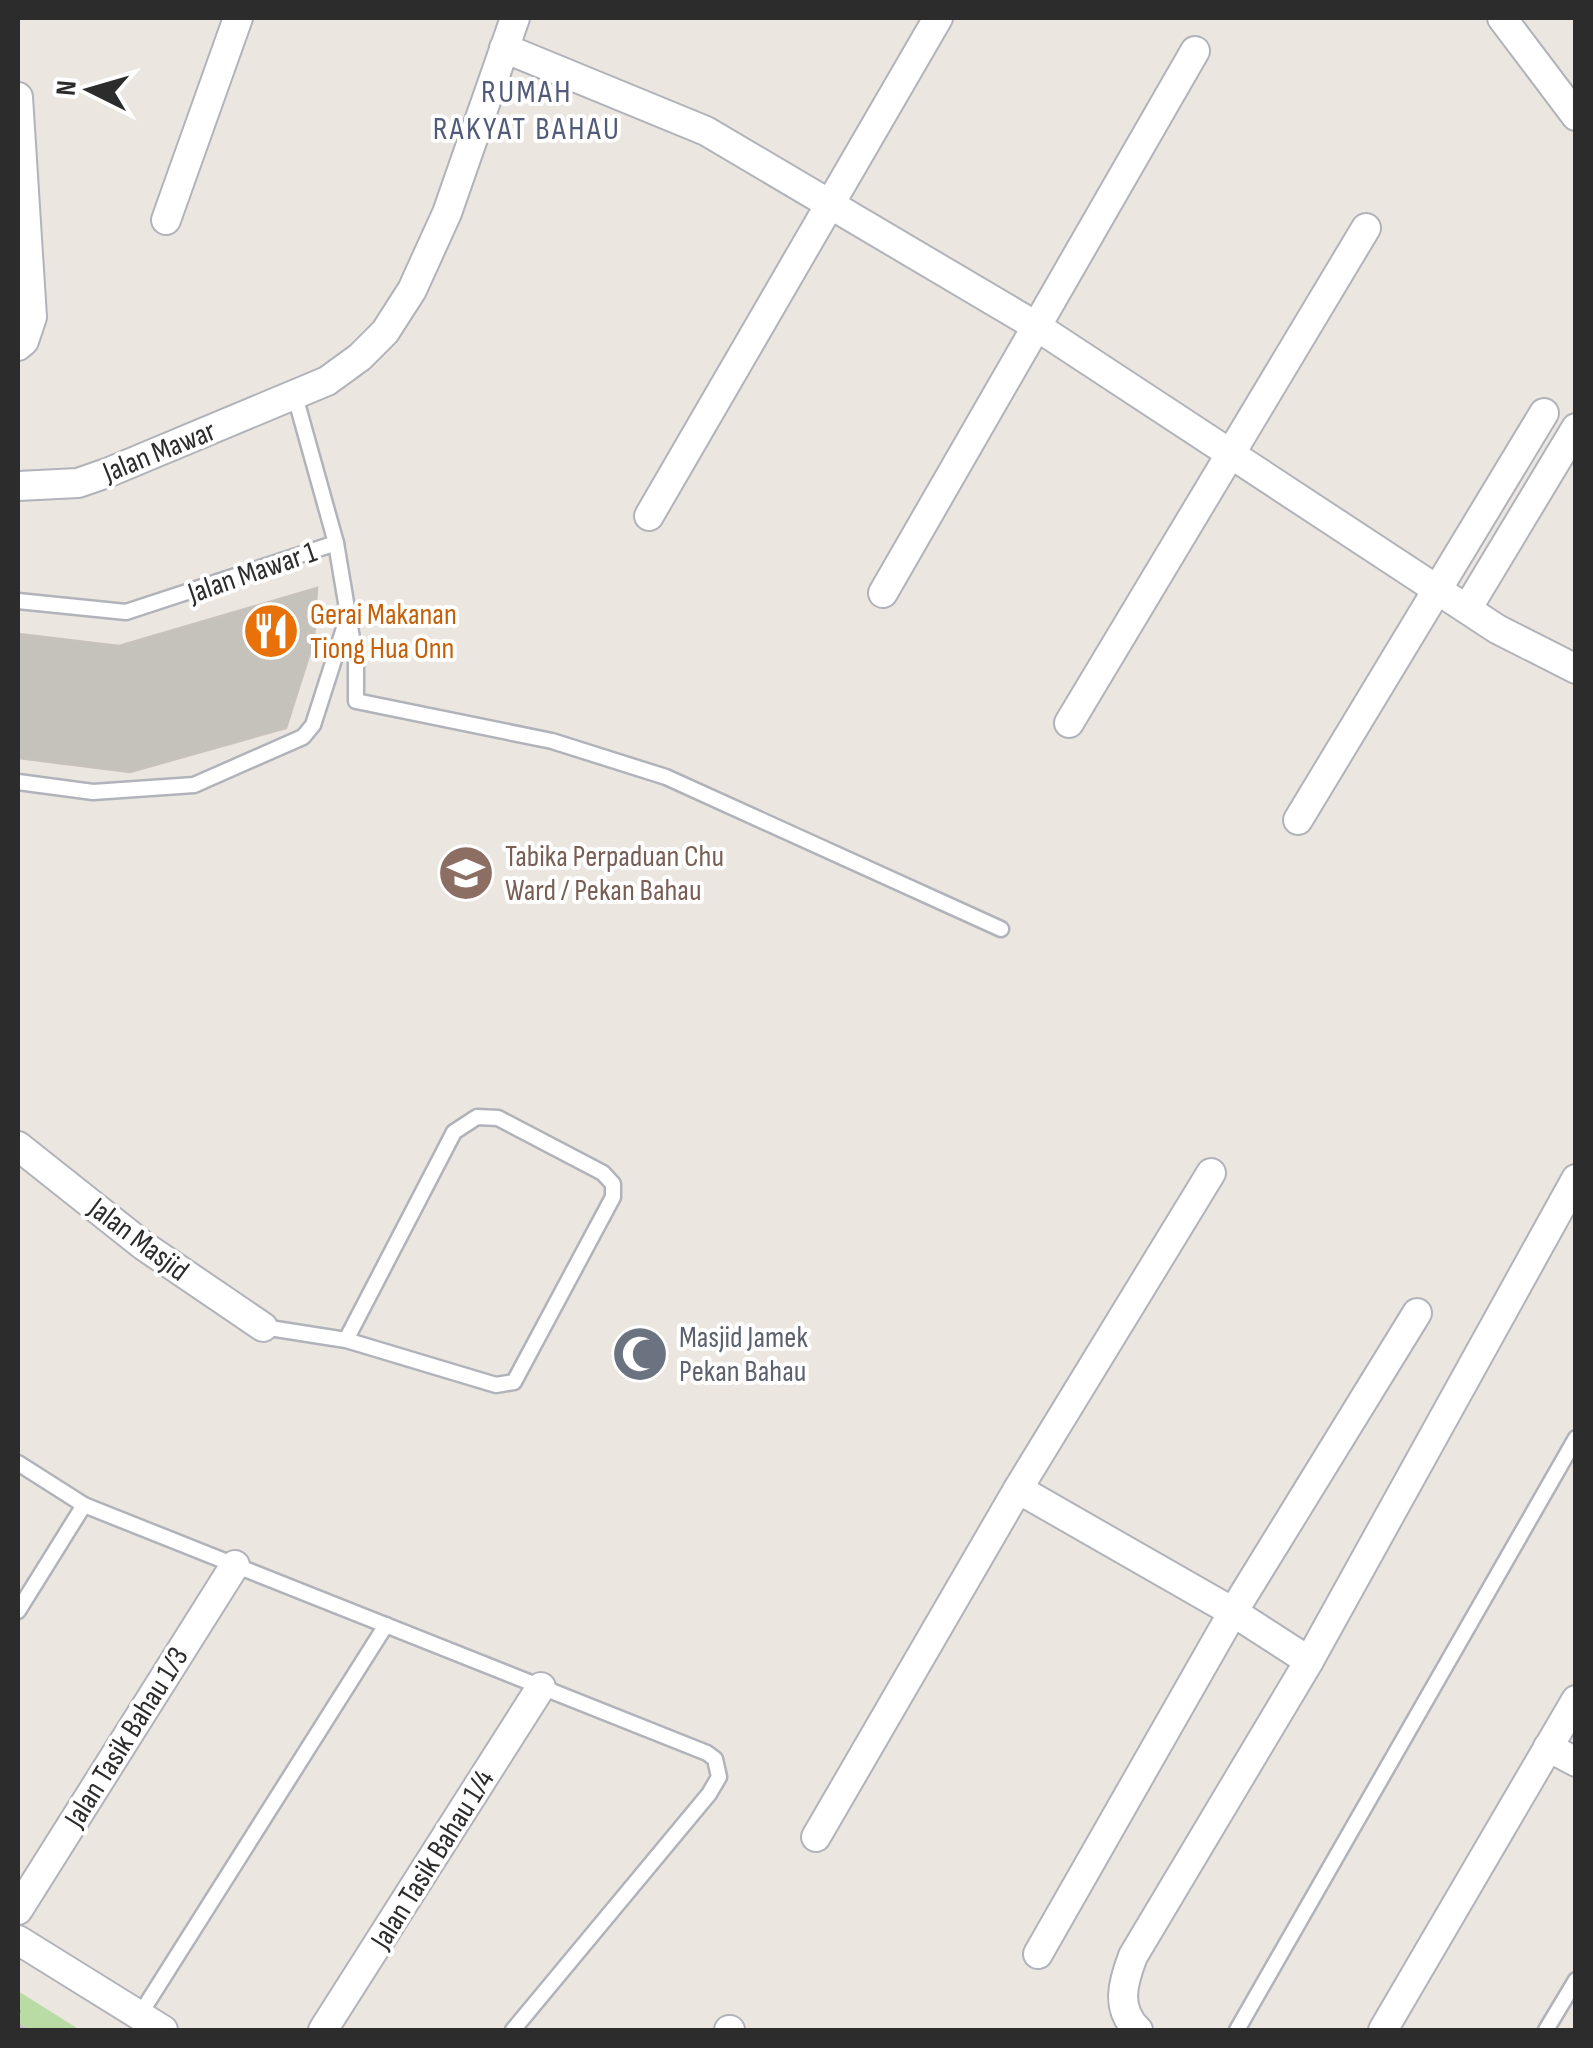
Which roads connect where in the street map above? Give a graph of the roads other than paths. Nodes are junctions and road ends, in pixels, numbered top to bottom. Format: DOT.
graph roads {
  1 [pos="238,18"];
  2 [pos="515,18"];
  3 [pos="938,18"];
  4 [pos="1502,18"];
  5 [pos="504,48"];
  6 [pos="1195,51"];
  7 [pos="18,97"];
  8 [pos="1576,116"];
  9 [pos="830,204"];
  10 [pos="166,220"];
  11 [pos="1366,228"];
  12 [pos="1036,326"];
  13 [pos="18,346"];
  14 [pos="295,396"];
  15 [pos="1544,413"];
  16 [pos="1576,428"];
  17 [pos="1230,453"];
  18 [pos="18,486"];
  19 [pos="648,516"];
  20 [pos="336,543"];
  21 [pos="1438,588"];
  22 [pos="883,592"];
  23 [pos="18,600"];
  24 [pos="1467,609"];
  25 [pos="348,615"];
  26 [pos="1576,669"];
  27 [pos="1069,723"];
  28 [pos="18,782"];
  29 [pos="1298,820"];
  30 [pos="1002,929"];
  31 [pos="18,1146"];
  32 [pos="1210,1172"];
  33 [pos="1576,1178"];
  34 [pos="1417,1313"];
  35 [pos="263,1327"];
  36 [pos="346,1340"];
  37 [pos="1576,1438"];
  38 [pos="18,1463"];
  39 [pos="1018,1488"];
  40 [pos="84,1505"];
  41 [pos="235,1565"];
  42 [pos="18,1610"];
  43 [pos="1233,1612"];
  44 [pos="386,1625"];
  45 [pos="1310,1661"];
  46 [pos="541,1687"];
  47 [pos="1576,1700"];
  48 [pos="1548,1747"];
  49 [pos="1576,1762"];
  50 [pos="816,1836"];
  51 [pos="18,1910"];
  52 [pos="18,1940"];
  53 [pos="1038,1954"];
  54 [pos="1576,1980"];
  55 [pos="151,2023"];
  56 [pos="323,2030"];
  57 [pos="514,2030"];
  58 [pos="1138,2030"];
  59 [pos="1238,2030"];
  60 [pos="1383,2030"];
  61 [pos="1546,2030"];
  1 -- 10 [label="street"];
  2 -- 5 [label="street, Jalan Mawar"];
  3 -- 9 [label="street"];
  4 -- 8 [label="street"];
  5 -- 9 [label="street"];
  5 -- 14 [label="street, Jalan Mawar"];
  6 -- 12 [label="street"];
  7 -- 13 [label="street"];
  9 -- 12 [label="street"];
  9 -- 19 [label="street"];
  11 -- 17 [label="street"];
  12 -- 17 [label="street"];
  12 -- 22 [label="street"];
  14 -- 18 [label="street, Jalan Mawar"];
  14 -- 20 [label="lane, Jalan Mawar 1"];
  15 -- 21 [label="street"];
  16 -- 24 [label="street"];
  17 -- 21 [label="street"];
  17 -- 27 [label="street"];
  20 -- 23 [label="lane, Jalan Mawar 1"];
  20 -- 25 [label="lane"];
  21 -- 24 [label="street"];
  21 -- 29 [label="street"];
  24 -- 26 [label="street"];
  25 -- 28 [label="lane"];
  25 -- 30 [label="lane"];
  31 -- 35 [label="street, Jalan Masjid"];
  32 -- 39 [label="street"];
  33 -- 45 [label="street"];
  34 -- 43 [label="street"];
  35 -- 36 [label="lane"];
  36 -- 36 [label="lane"];
  37 -- 59 [label="lane"];
  38 -- 40 [label="lane"];
  39 -- 43 [label="street"];
  39 -- 50 [label="street"];
  40 -- 41 [label="lane"];
  40 -- 42 [label="lane"];
  41 -- 44 [label="lane"];
  41 -- 51 [label="street, Jalan Tasik Bahau 1/3"];
  43 -- 45 [label="street"];
  43 -- 53 [label="street"];
  44 -- 46 [label="lane"];
  44 -- 55 [label="lane"];
  45 -- 58 [label="street"];
  46 -- 56 [label="street, Jalan Tasik Bahau 1/4"];
  46 -- 57 [label="lane"];
  47 -- 48 [label="street"];
  48 -- 49 [label="street"];
  48 -- 60 [label="street"];
  52 -- 55 [label="street"];
  54 -- 61 [label="lane"];
}
